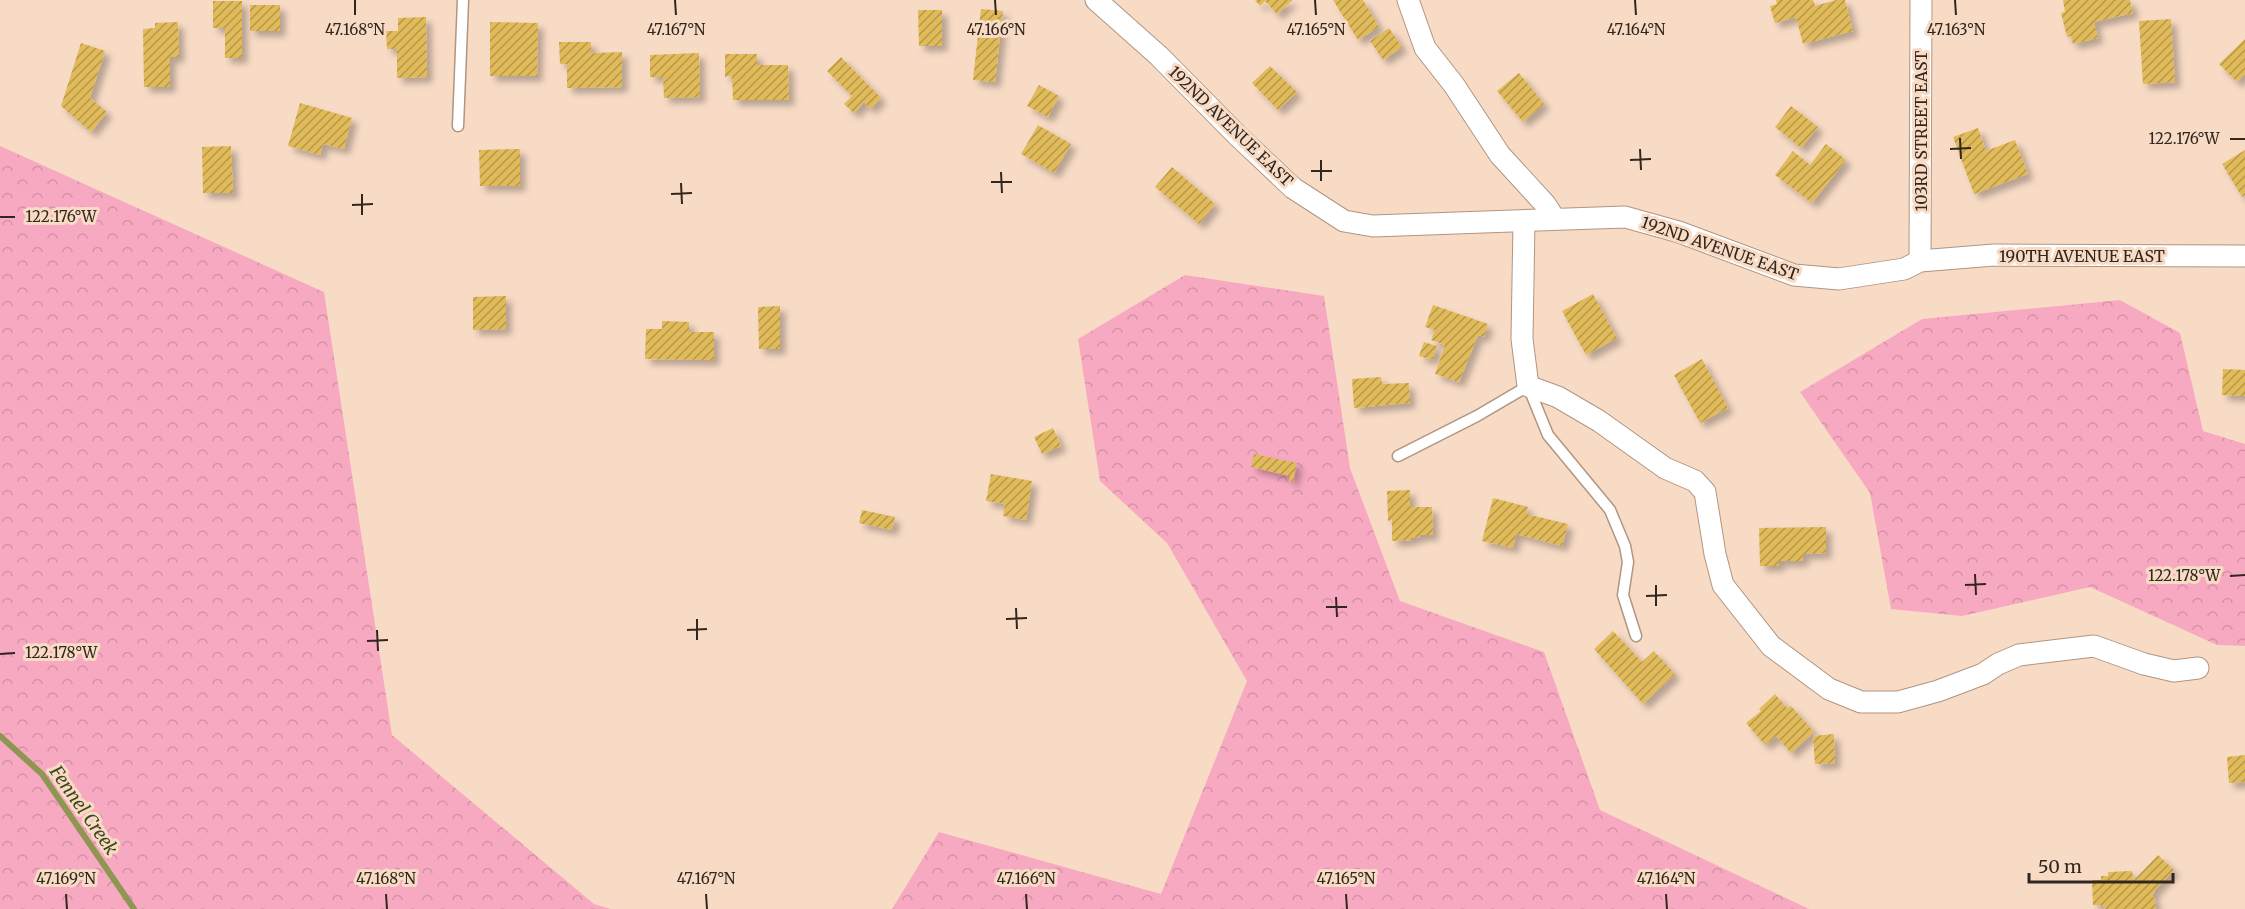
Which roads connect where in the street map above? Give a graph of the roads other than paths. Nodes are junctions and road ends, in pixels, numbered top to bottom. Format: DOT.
graph roads {
  1 [pos="463,0"];
  2 [pos="1096,0"];
  3 [pos="1408,0"];
  4 [pos="1921,0"];
  5 [pos="458,126"];
  6 [pos="1554,218"];
  7 [pos="1524,222"];
  8 [pos="2245,256"];
  9 [pos="1920,261"];
  10 [pos="1528,386"];
  11 [pos="1398,456"];
  12 [pos="1636,636"];
  13 [pos="2198,668"];
  1 -- 5 [label="lane"];
  2 -- 7 [label="street, 192ND AVENUE EAST"];
  3 -- 6 [label="street"];
  4 -- 9 [label="street, 103RD STREET EAST"];
  6 -- 7 [label="street"];
  6 -- 9 [label="street, 192ND AVENUE EAST"];
  7 -- 10 [label="street"];
  8 -- 9 [label="street, 190TH AVENUE EAST"];
  10 -- 11 [label="lane"];
  10 -- 12 [label="lane"];
  10 -- 13 [label="street"];
}
